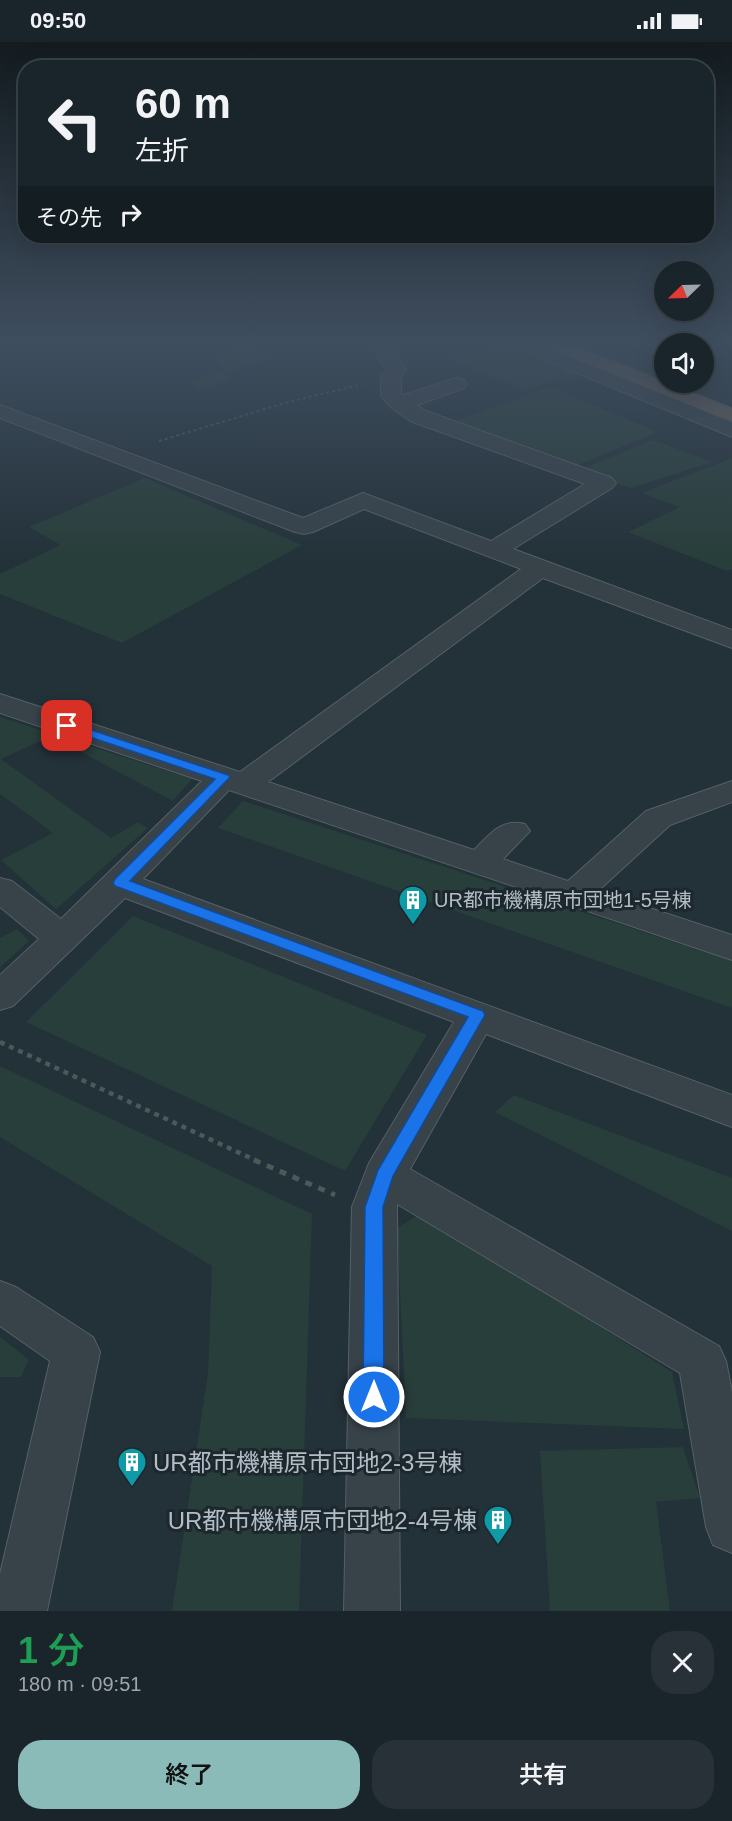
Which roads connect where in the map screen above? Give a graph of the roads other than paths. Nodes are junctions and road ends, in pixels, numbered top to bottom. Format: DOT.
graph roads {
  1 [pos="11,415"];
  2 [pos="417,415"];
  3 [pos="698,415"];
  4 [pos="732,429"];
  5 [pos="493,550"];
  6 [pos="540,568"];
  7 [pos="732,640"];
  8 [pos="0,703"];
  9 [pos="234,781"];
  10 [pos="732,791"];
  11 [pos="513,831"];
  12 [pos="479,864"];
  13 [pos="120,883"];
  14 [pos="0,889"];
  15 [pos="573,896"];
  16 [pos="61,937"];
  17 [pos="732,948"];
  18 [pos="0,997"];
  19 [pos="477,1015"];
  20 [pos="732,1111"];
  21 [pos="379,1191"];
  22 [pos="0,1301"];
  23 [pos="732,1527"];
  24 [pos="19,1611"];
  25 [pos="372,1611"];
  1 -- 5 [label="street"];
  2 -- 5 [label="street"];
  3 -- 4 [label="street"];
  5 -- 6 [label="street"];
  6 -- 7 [label="street"];
  6 -- 9 [label="street"];
  8 -- 9 [label="street"];
  9 -- 12 [label="street"];
  9 -- 13 [label="street"];
  10 -- 15 [label="street"];
  11 -- 12 [label="street"];
  12 -- 15 [label="street"];
  13 -- 16 [label="street"];
  13 -- 19 [label="street"];
  14 -- 16 [label="street"];
  15 -- 17 [label="street"];
  16 -- 18 [label="street"];
  19 -- 20 [label="street"];
  19 -- 21 [label="street"];
  21 -- 23 [label="street"];
  21 -- 25 [label="street"];
  22 -- 24 [label="street"];
}
